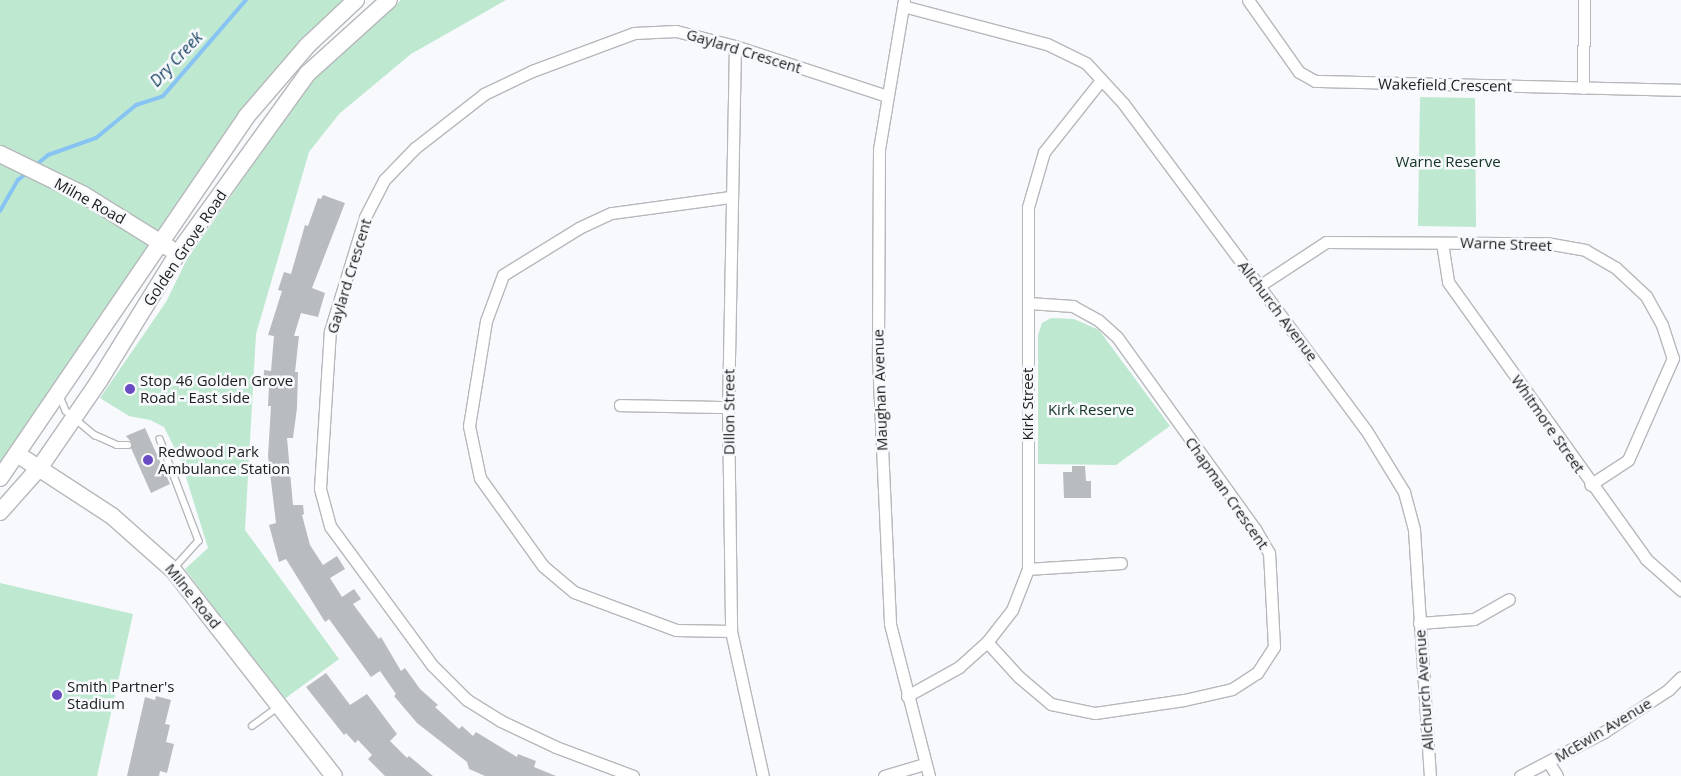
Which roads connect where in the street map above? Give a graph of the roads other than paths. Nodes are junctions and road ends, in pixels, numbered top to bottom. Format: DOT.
graph roads {
  1 [pos="356,0"];
  2 [pos="389,0"];
  3 [pos="1248,0"];
  4 [pos="1584,0"];
  5 [pos="904,3"];
  6 [pos="736,46"];
  7 [pos="1101,80"];
  8 [pos="1583,88"];
  9 [pos="1681,90"];
  10 [pos="887,96"];
  11 [pos="0,154"];
  12 [pos="730,197"];
  13 [pos="161,242"];
  14 [pos="1442,243"];
  15 [pos="178,253"];
  16 [pos="1259,286"];
  17 [pos="1028,304"];
  18 [pos="60,387"];
  19 [pos="620,405"];
  20 [pos="728,407"];
  21 [pos="73,418"];
  22 [pos="160,439"];
  23 [pos="128,445"];
  24 [pos="17,454"];
  25 [pos="40,467"];
  26 [pos="0,478"];
  27 [pos="1590,485"];
  28 [pos="0,512"];
  29 [pos="1121,564"];
  30 [pos="1028,569"];
  31 [pos="173,570"];
  32 [pos="1681,590"];
  33 [pos="1509,599"];
  34 [pos="1418,623"];
  35 [pos="731,632"];
  36 [pos="987,642"];
  37 [pos="1681,677"];
  38 [pos="907,696"];
  39 [pos="278,706"];
  40 [pos="252,726"];
  41 [pos="1549,763"];
  42 [pos="924,764"];
  43 [pos="334,776"];
  44 [pos="633,776"];
  45 [pos="763,776"];
  46 [pos="884,776"];
  47 [pos="929,776"];
  48 [pos="1430,776"];
  49 [pos="1520,776"];
  50 [pos="1557,776"];
  1 -- 13 [label="main road, Golden Grove Road"];
  2 -- 15 [label="main road, Golden Grove Road"];
  3 -- 8 [label="street, Wakefield Crescent"];
  4 -- 8 [label="street"];
  5 -- 7 [label="street, Allchurch Avenue"];
  5 -- 10 [label="street, Maughan Avenue"];
  6 -- 10 [label="street, Gaylard Crescent"];
  6 -- 12 [label="street, Dillon Street"];
  6 -- 44 [label="street, Gaylard Crescent"];
  7 -- 16 [label="street, Allchurch Avenue"];
  7 -- 17 [label="street, Kirk Street"];
  8 -- 9 [label="street, Wakefield Crescent"];
  10 -- 38 [label="street, Maughan Avenue"];
  11 -- 13 [label="main road, Milne Road"];
  12 -- 20 [label="street, Dillon Street"];
  12 -- 35 [label="street"];
  13 -- 15 [label="main road, Milne Road"];
  13 -- 18 [label="main road, Golden Grove Road"];
  14 -- 16 [label="street, Warne Street"];
  14 -- 27 [label="street, Whitmore Street"];
  14 -- 27 [label="street, Warne Street"];
  15 -- 21 [label="main road, Golden Grove Road"];
  16 -- 34 [label="street, Allchurch Avenue"];
  17 -- 30 [label="street, Kirk Street"];
  17 -- 36 [label="street, Chapman Crescent"];
  18 -- 21 [label="lane"];
  18 -- 24 [label="main road, Golden Grove Road"];
  19 -- 20 [label="street"];
  20 -- 35 [label="street, Dillon Street"];
  21 -- 23 [label="lane"];
  21 -- 25 [label="main road, Golden Grove Road"];
  22 -- 31 [label="lane"];
  24 -- 25 [label="main road, Milne Road"];
  24 -- 26 [label="main road, Golden Grove Road"];
  25 -- 28 [label="main road, Golden Grove Road"];
  25 -- 31 [label="main road, Milne Road"];
  27 -- 32 [label="street, Whitmore Street"];
  29 -- 30 [label="street"];
  30 -- 36 [label="street, Kirk Street"];
  31 -- 39 [label="main road, Milne Road"];
  33 -- 34 [label="street"];
  34 -- 48 [label="street, Allchurch Avenue"];
  35 -- 45 [label="street, Dillon Street"];
  36 -- 38 [label="street, Kirk Street"];
  37 -- 41 [label="street, McEwin Avenue"];
  38 -- 42 [label="street, Maughan Avenue"];
  39 -- 40 [label="lane"];
  39 -- 43 [label="main road, Milne Road"];
  41 -- 49 [label="street, McEwin Avenue"];
  41 -- 50 [label="street"];
  42 -- 46 [label="street"];
  42 -- 47 [label="street, Maughan Avenue"];
}
